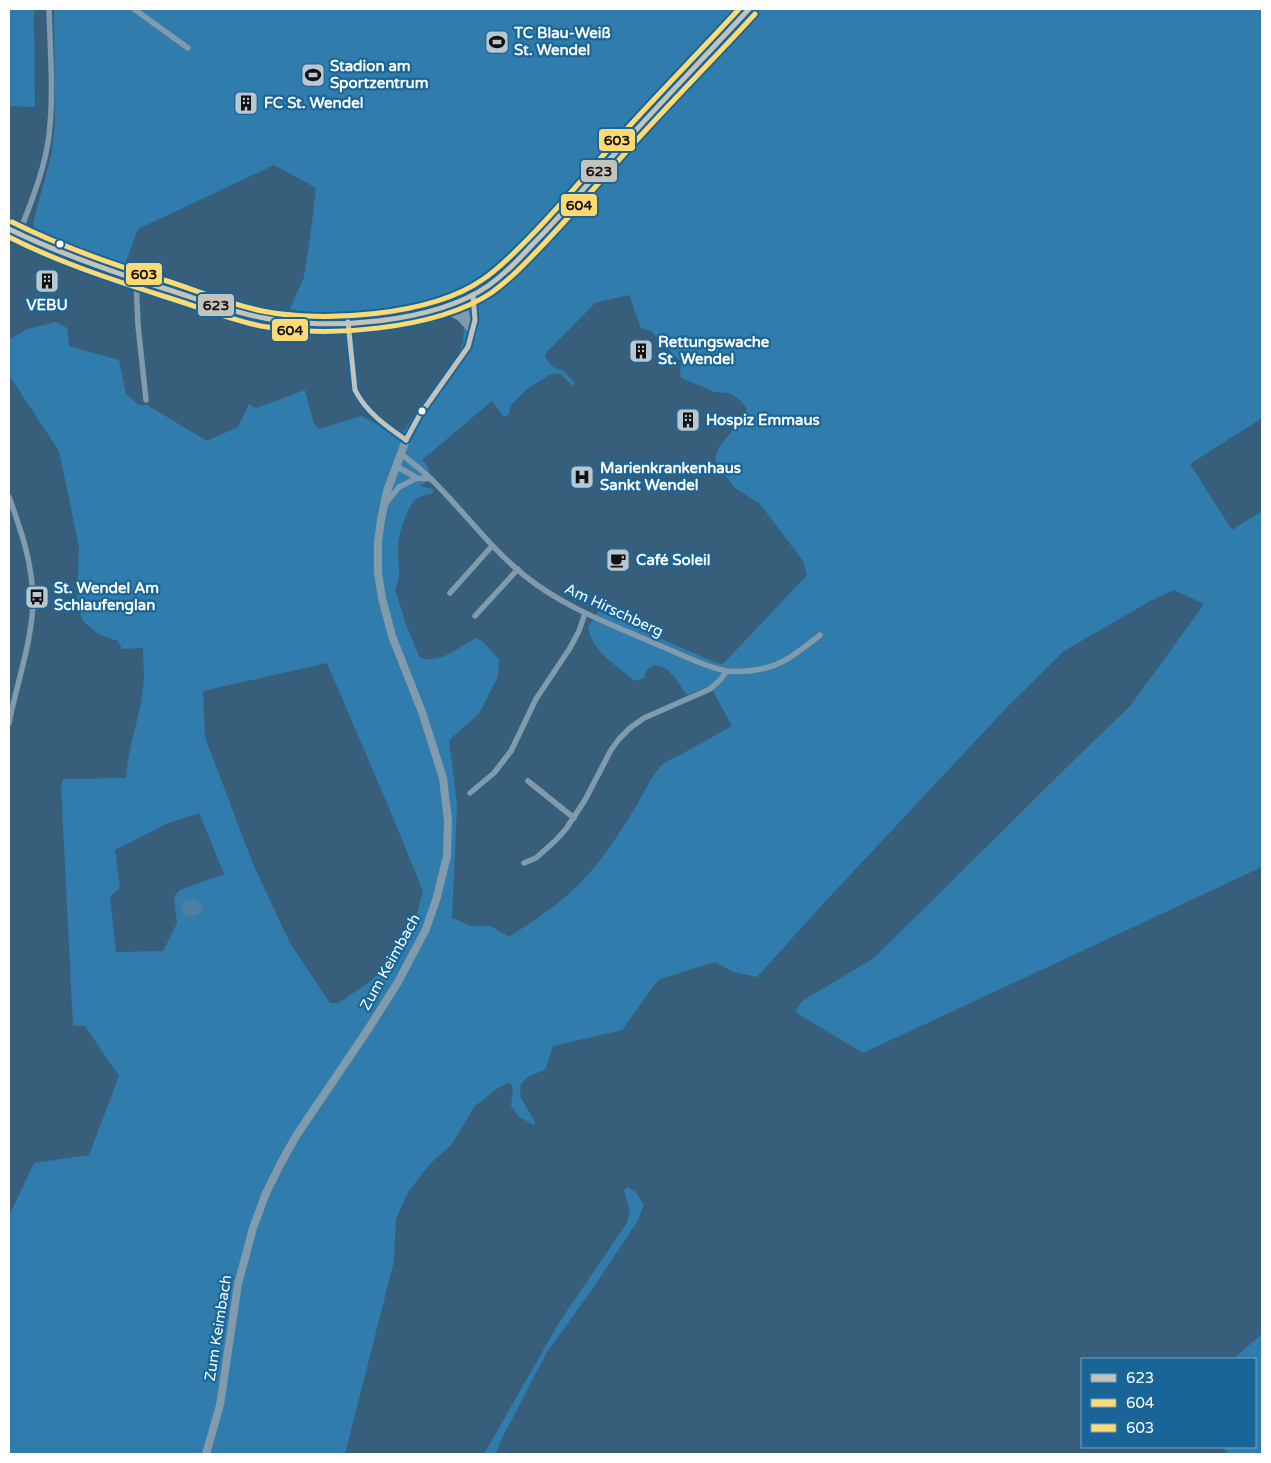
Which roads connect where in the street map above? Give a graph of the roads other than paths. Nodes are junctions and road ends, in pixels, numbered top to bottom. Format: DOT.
graph roads {
  1 [pos="49,9"];
  2 [pos="134,9"];
  3 [pos="748,9"];
  4 [pos="188,48"];
  5 [pos="9,229"];
  6 [pos="19,234"];
  7 [pos="136,279"];
  8 [pos="473,295"];
  9 [pos="462,299"];
  10 [pos="441,307"];
  11 [pos="467,323"];
  12 [pos="473,332"];
  13 [pos="146,400"];
  14 [pos="401,454"];
  15 [pos="396,466"];
  16 [pos="418,478"];
  17 [pos="431,479"];
  18 [pos="9,497"];
  19 [pos="384,505"];
  20 [pos="492,546"];
  21 [pos="518,569"];
  22 [pos="450,593"];
  23 [pos="585,613"];
  24 [pos="475,616"];
  25 [pos="820,635"];
  26 [pos="726,671"];
  27 [pos="10,710"];
  28 [pos="9,723"];
  29 [pos="513,731"];
  30 [pos="519,735"];
  31 [pos="528,781"];
  32 [pos="470,793"];
  33 [pos="574,818"];
  34 [pos="524,863"];
  35 [pos="206,1454"];
  1 -- 6 [label="street"];
  2 -- 4 [label="street"];
  3 -- 8 [label="main road"];
  5 -- 6 [label="main road"];
  6 -- 7 [label="main road"];
  7 -- 10 [label="main road"];
  7 -- 13 [label="street"];
  8 -- 9 [label="main road"];
  8 -- 12 [label="street, Zum Keimbach"];
  9 -- 10 [label="main road"];
  9 -- 11 [label="street"];
  10 -- 11 [label="street"];
  11 -- 12 [label="street"];
  12 -- 14 [label="street, Zum Keimbach"];
  14 -- 15 [label="street, Zum Keimbach"];
  14 -- 17 [label="street, Am Hirschberg"];
  15 -- 16 [label="street"];
  15 -- 19 [label="street, Zum Keimbach"];
  16 -- 17 [label="street"];
  16 -- 19 [label="street"];
  17 -- 20 [label="street, Am Hirschberg"];
  18 -- 27 [label="street"];
  19 -- 35 [label="street, Zum Keimbach"];
  20 -- 21 [label="street, Am Hirschberg"];
  20 -- 22 [label="street"];
  21 -- 23 [label="street, Am Hirschberg"];
  21 -- 24 [label="street"];
  23 -- 26 [label="street, Am Hirschberg"];
  23 -- 30 [label="street"];
  25 -- 26 [label="street, Am Hirschberg"];
  26 -- 33 [label="street"];
  27 -- 28 [label="street"];
  29 -- 30 [label="street"];
  30 -- 32 [label="street"];
  31 -- 33 [label="street"];
  33 -- 34 [label="street"];
}
